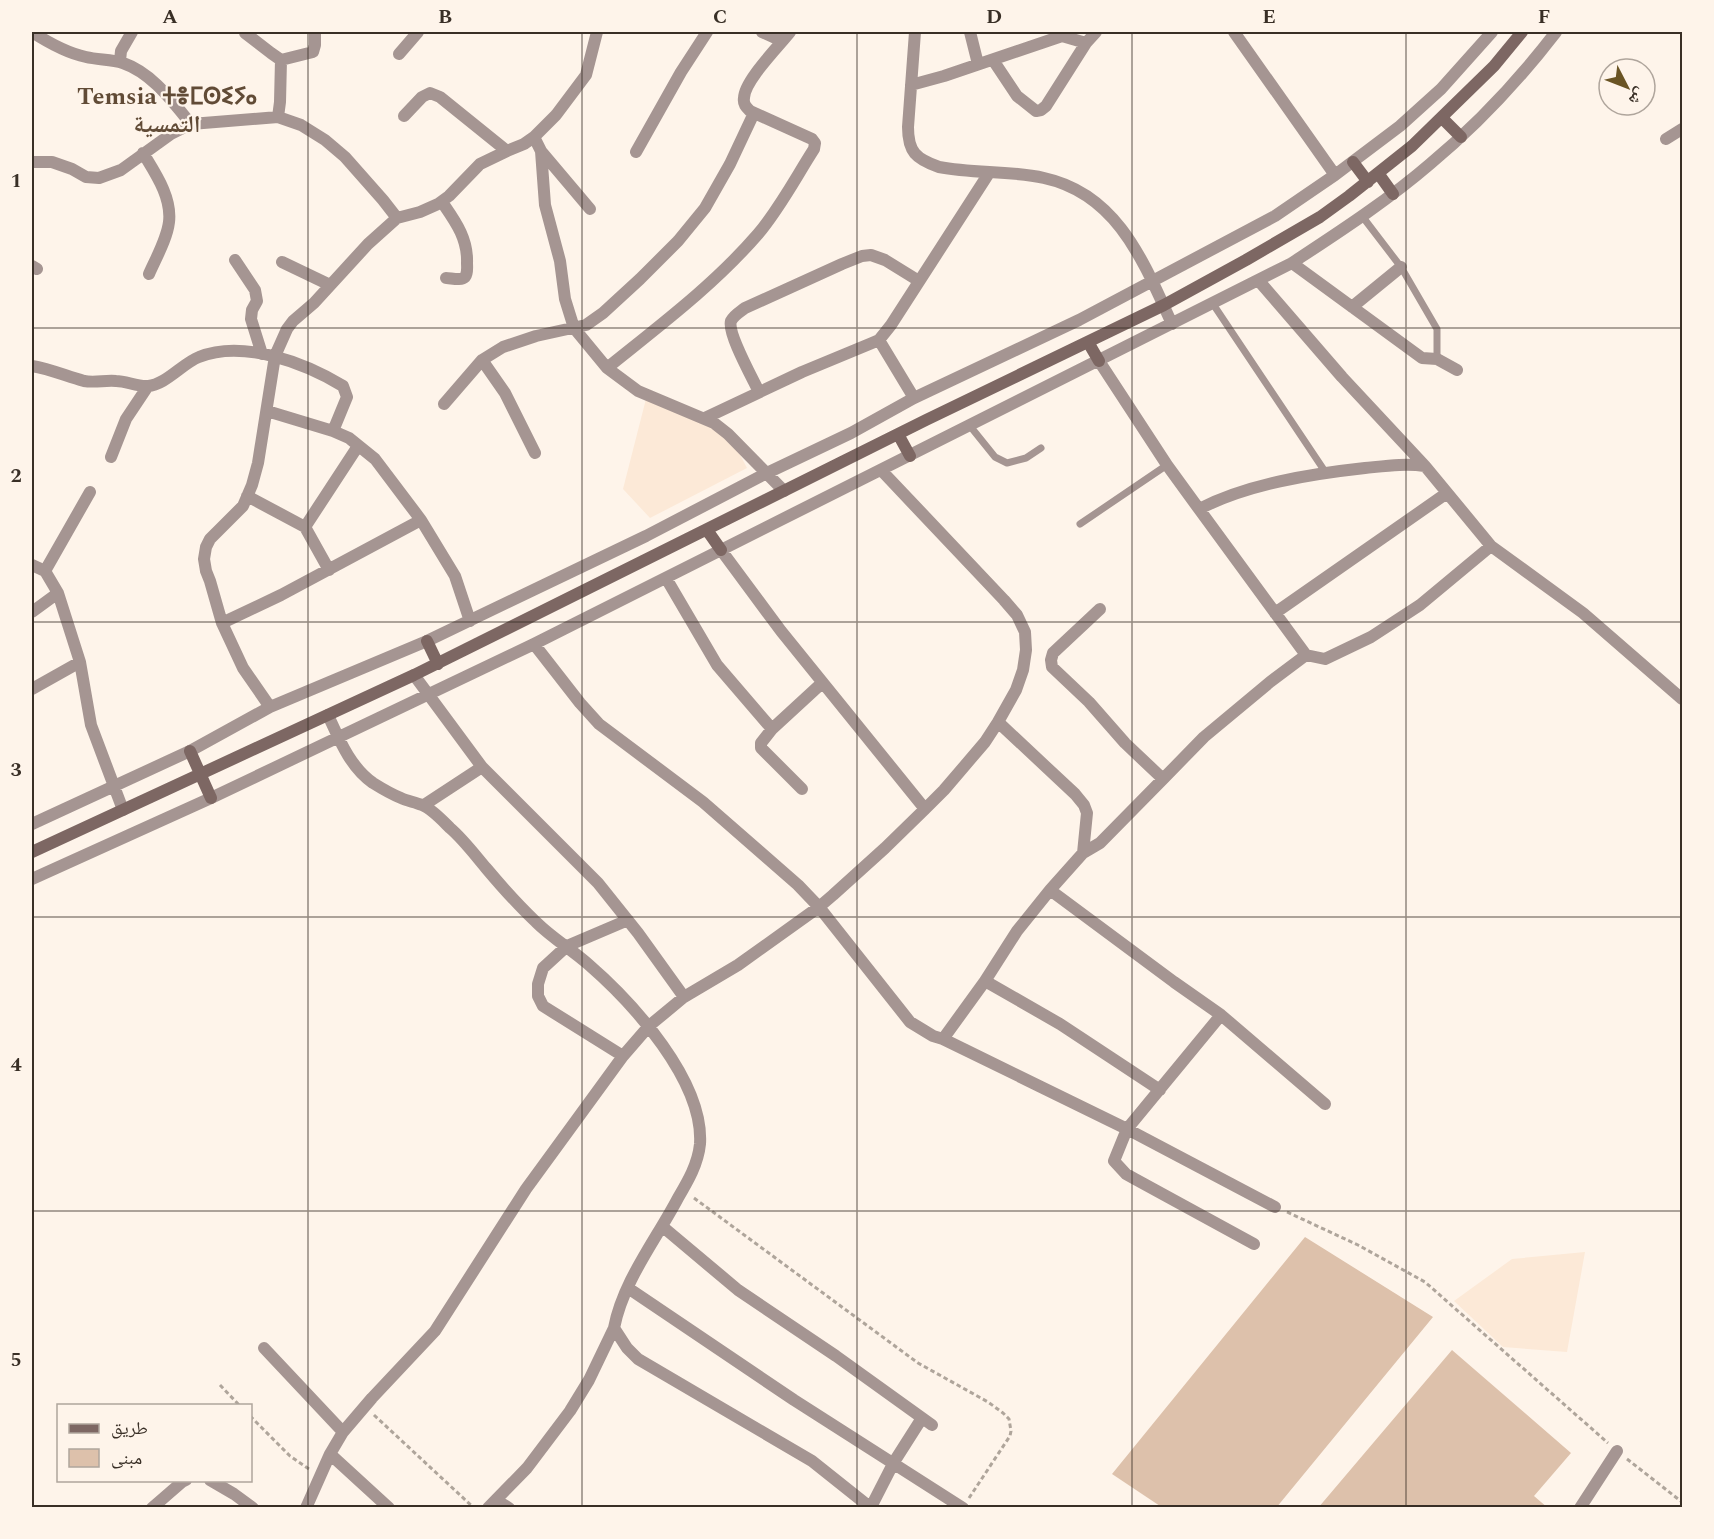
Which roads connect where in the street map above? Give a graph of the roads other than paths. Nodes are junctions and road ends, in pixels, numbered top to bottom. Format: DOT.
graph roads {
  1 [pos="32,32"];
  2 [pos="132,32"];
  3 [pos="315,32"];
  4 [pos="417,32"];
  5 [pos="597,32"];
  6 [pos="707,32"];
  7 [pos="762,32"];
  8 [pos="915,32"];
  9 [pos="970,32"];
  10 [pos="1096,32"];
  11 [pos="1234,32"];
  12 [pos="1492,32"];
  13 [pos="1522,32"];
  14 [pos="1556,32"];
  15 [pos="245,33"];
  16 [pos="786,36"];
  17 [pos="1086,43"];
  18 [pos="399,54"];
  19 [pos="281,60"];
  20 [pos="993,60"];
  21 [pos="120,61"];
  22 [pos="978,64"];
  23 [pos="911,84"];
  24 [pos="754,113"];
  25 [pos="404,116"];
  26 [pos="278,117"];
  27 [pos="1442,118"];
  28 [pos="191,124"];
  29 [pos="1683,129"];
  30 [pos="534,137"];
  31 [pos="1461,137"];
  32 [pos="1666,139"];
  33 [pos="507,151"];
  34 [pos="541,151"];
  35 [pos="636,152"];
  36 [pos="143,153"];
  37 [pos="32,162"];
  38 [pos="1353,162"];
  39 [pos="988,173"];
  40 [pos="1378,173"];
  41 [pos="1335,175"];
  42 [pos="1368,182"];
  43 [pos="1393,194"];
  44 [pos="442,202"];
  45 [pos="590,209"];
  46 [pos="1362,216"];
  47 [pos="397,218"];
  48 [pos="236,260"];
  49 [pos="282,262"];
  50 [pos="1292,263"];
  51 [pos="1401,267"];
  52 [pos="149,274"];
  53 [pos="446,278"];
  54 [pos="919,281"];
  55 [pos="1152,281"];
  56 [pos="1259,281"];
  57 [pos="330,285"];
  58 [pos="1213,304"];
  59 [pos="1164,305"];
  60 [pos="1352,307"];
  61 [pos="1172,324"];
  62 [pos="574,328"];
  63 [pos="879,340"];
  64 [pos="1088,342"];
  65 [pos="268,355"];
  66 [pos="1437,359"];
  67 [pos="482,360"];
  68 [pos="1099,361"];
  69 [pos="32,366"];
  70 [pos="607,368"];
  71 [pos="1457,370"];
  72 [pos="148,386"];
  73 [pos="759,392"];
  74 [pos="914,399"];
  75 [pos="444,404"];
  76 [pos="267,411"];
  77 [pos="705,418"];
  78 [pos="970,426"];
  79 [pos="333,430"];
  80 [pos="898,434"];
  81 [pos="358,446"];
  82 [pos="1041,448"];
  83 [pos="535,453"];
  84 [pos="910,456"];
  85 [pos="111,457"];
  86 [pos="1167,465"];
  87 [pos="1425,466"];
  88 [pos="881,470"];
  89 [pos="767,473"];
  90 [pos="1326,473"];
  91 [pos="784,491"];
  92 [pos="90,492"];
  93 [pos="1446,493"];
  94 [pos="247,496"];
  95 [pos="1199,509"];
  96 [pos="421,520"];
  97 [pos="1080,524"];
  98 [pos="305,527"];
  99 [pos="707,530"];
  100 [pos="1491,546"];
  101 [pos="721,550"];
  102 [pos="32,565"];
  103 [pos="329,570"];
  104 [pos="45,571"];
  105 [pos="666,578"];
  106 [pos="58,593"];
  107 [pos="1100,609"];
  108 [pos="32,612"];
  109 [pos="1275,613"];
  110 [pos="470,621"];
  111 [pos="222,623"];
  112 [pos="427,641"];
  113 [pos="534,644"];
  114 [pos="1306,655"];
  115 [pos="80,662"];
  116 [pos="438,664"];
  117 [pos="414,675"];
  118 [pos="822,683"];
  119 [pos="32,689"];
  120 [pos="427,694"];
  121 [pos="1683,699"];
  122 [pos="270,707"];
  123 [pos="328,715"];
  124 [pos="998,722"];
  125 [pos="772,729"];
  126 [pos="338,738"];
  127 [pos="190,751"];
  128 [pos="482,767"];
  129 [pos="200,774"];
  130 [pos="1163,779"];
  131 [pos="114,786"];
  132 [pos="802,789"];
  133 [pos="211,798"];
  134 [pos="424,805"];
  135 [pos="925,809"];
  136 [pos="123,810"];
  137 [pos="32,824"];
  138 [pos="32,852"];
  139 [pos="1083,853"];
  140 [pos="32,879"];
  141 [pos="1050,890"];
  142 [pos="819,907"];
  143 [pos="628,920"];
  144 [pos="567,946"];
  145 [pos="985,981"];
  146 [pos="684,997"];
  147 [pos="1221,1015"];
  148 [pos="650,1026"];
  149 [pos="943,1038"];
  150 [pos="623,1056"];
  151 [pos="1160,1090"];
  152 [pos="1325,1104"];
  153 [pos="1127,1129"];
  154 [pos="1275,1207"];
  155 [pos="663,1227"];
  156 [pos="1254,1244"];
  157 [pos="628,1288"];
  158 [pos="615,1328"];
  159 [pos="264,1348"];
  160 [pos="343,1432"];
  161 [pos="1617,1451"];
  162 [pos="330,1454"];
  163 [pos="894,1462"];
  164 [pos="183,1482"];
  165 [pos="213,1482"];
  166 [pos="492,1504"];
  167 [pos="963,1507"];
  168 [pos="152,1508"];
  169 [pos="253,1508"];
  170 [pos="306,1508"];
  171 [pos="389,1508"];
  172 [pos="509,1508"];
  173 [pos="871,1508"];
  174 [pos="1580,1508"];
  1 -- 21 [label="street"];
  2 -- 21 [label="street"];
  3 -- 19 [label="street"];
  4 -- 18 [label="street"];
  5 -- 30 [label="street"];
  6 -- 35 [label="street"];
  7 -- 16 [label="street"];
  8 -- 23 [label="street"];
  9 -- 22 [label="street"];
  10 -- 17 [label="street"];
  11 -- 41 [label="street"];
  12 -- 38 [label="street"];
  13 -- 27 [label="main road"];
  14 -- 31 [label="street"];
  15 -- 19 [label="street"];
  16 -- 24 [label="street"];
  17 -- 20 [label="street"];
  17 -- 20 [label="street"];
  19 -- 26 [label="street"];
  20 -- 22 [label="street"];
  21 -- 28 [label="street"];
  22 -- 23 [label="street"];
  23 -- 39 [label="street"];
  24 -- 62 [label="street"];
  24 -- 70 [label="street"];
  25 -- 33 [label="street"];
  26 -- 28 [label="street"];
  26 -- 47 [label="street"];
  27 -- 31 [label="main road"];
  27 -- 40 [label="main road"];
  28 -- 36 [label="street"];
  29 -- 32 [label="street"];
  30 -- 33 [label="street"];
  30 -- 34 [label="street"];
  31 -- 43 [label="street"];
  33 -- 44 [label="street"];
  34 -- 45 [label="street"];
  34 -- 62 [label="street"];
  36 -- 37 [label="street"];
  36 -- 52 [label="street"];
  38 -- 41 [label="street"];
  38 -- 42 [label="main road"];
  39 -- 54 [label="street"];
  39 -- 55 [label="street"];
  40 -- 42 [label="main road"];
  40 -- 43 [label="main road"];
  41 -- 55 [label="street"];
  42 -- 59 [label="main road"];
  43 -- 46 [label="street"];
  44 -- 47 [label="street"];
  44 -- 53 [label="street"];
  46 -- 50 [label="street"];
  46 -- 51 [label="lane"];
  47 -- 57 [label="street"];
  48 -- 65 [label="street"];
  49 -- 57 [label="street"];
  50 -- 56 [label="street"];
  50 -- 60 [label="street"];
  51 -- 60 [label="street"];
  51 -- 66 [label="lane"];
  54 -- 63 [label="street"];
  54 -- 73 [label="street"];
  55 -- 59 [label="street"];
  55 -- 74 [label="street"];
  56 -- 58 [label="street"];
  56 -- 87 [label="street"];
  57 -- 65 [label="street"];
  58 -- 61 [label="street"];
  58 -- 90 [label="lane"];
  59 -- 61 [label="street"];
  59 -- 64 [label="main road"];
  60 -- 66 [label="street"];
  61 -- 68 [label="street"];
  62 -- 67 [label="street"];
  62 -- 70 [label="street"];
  63 -- 73 [label="street"];
  63 -- 74 [label="street"];
  64 -- 68 [label="main road"];
  64 -- 80 [label="main road"];
  65 -- 72 [label="street"];
  65 -- 76 [label="street"];
  65 -- 79 [label="street"];
  66 -- 71 [label="street"];
  67 -- 75 [label="street"];
  67 -- 83 [label="street"];
  68 -- 78 [label="street"];
  68 -- 86 [label="street"];
  69 -- 72 [label="street"];
  70 -- 77 [label="street"];
  72 -- 85 [label="street"];
  73 -- 77 [label="street"];
  74 -- 89 [label="street"];
  76 -- 79 [label="street"];
  76 -- 94 [label="street"];
  77 -- 89 [label="street"];
  78 -- 82 [label="lane"];
  78 -- 84 [label="street"];
  79 -- 81 [label="street"];
  80 -- 84 [label="main road"];
  80 -- 91 [label="main road"];
  81 -- 96 [label="street"];
  81 -- 98 [label="street"];
  84 -- 88 [label="street"];
  86 -- 95 [label="street"];
  86 -- 97 [label="lane"];
  87 -- 90 [label="street"];
  87 -- 93 [label="street"];
  88 -- 101 [label="street"];
  88 -- 124 [label="street"];
  89 -- 91 [label="street"];
  89 -- 110 [label="street"];
  90 -- 95 [label="street"];
  91 -- 99 [label="main road"];
  92 -- 104 [label="street"];
  93 -- 100 [label="street"];
  93 -- 109 [label="street"];
  94 -- 98 [label="street"];
  94 -- 111 [label="street"];
  95 -- 109 [label="street"];
  96 -- 103 [label="street"];
  96 -- 110 [label="street"];
  98 -- 103 [label="street"];
  99 -- 101 [label="main road"];
  99 -- 116 [label="main road"];
  100 -- 114 [label="street"];
  100 -- 121 [label="street"];
  101 -- 105 [label="street"];
  101 -- 118 [label="street"];
  102 -- 104 [label="street"];
  103 -- 111 [label="street"];
  104 -- 106 [label="street"];
  105 -- 113 [label="street"];
  105 -- 125 [label="street"];
  106 -- 108 [label="street"];
  106 -- 115 [label="street"];
  107 -- 130 [label="street"];
  109 -- 114 [label="street"];
  110 -- 112 [label="street"];
  111 -- 122 [label="street"];
  112 -- 116 [label="main road"];
  112 -- 122 [label="street"];
  113 -- 120 [label="street"];
  113 -- 142 [label="street"];
  114 -- 130 [label="street"];
  115 -- 119 [label="street"];
  115 -- 131 [label="street"];
  116 -- 117 [label="main road"];
  117 -- 120 [label="street"];
  117 -- 123 [label="main road"];
  118 -- 125 [label="street"];
  118 -- 135 [label="street"];
  120 -- 126 [label="street"];
  120 -- 128 [label="street"];
  122 -- 127 [label="street"];
  123 -- 126 [label="street"];
  123 -- 129 [label="main road"];
  124 -- 135 [label="street"];
  124 -- 139 [label="street"];
  125 -- 132 [label="street"];
  126 -- 133 [label="street"];
  126 -- 134 [label="street"];
  127 -- 129 [label="main road"];
  127 -- 131 [label="street"];
  128 -- 134 [label="street"];
  128 -- 143 [label="street"];
  129 -- 133 [label="main road"];
  129 -- 136 [label="main road"];
  130 -- 139 [label="street"];
  131 -- 136 [label="street"];
  131 -- 137 [label="street"];
  133 -- 140 [label="street"];
  134 -- 144 [label="street"];
  135 -- 142 [label="street"];
  136 -- 138 [label="main road"];
  139 -- 141 [label="street"];
  141 -- 145 [label="street"];
  141 -- 147 [label="street"];
  142 -- 146 [label="street"];
  142 -- 149 [label="street"];
  143 -- 144 [label="street"];
  143 -- 146 [label="street"];
  144 -- 148 [label="street"];
  144 -- 150 [label="street"];
  145 -- 149 [label="street"];
  145 -- 151 [label="street"];
  146 -- 148 [label="street"];
  147 -- 151 [label="street"];
  147 -- 152 [label="street"];
  148 -- 150 [label="street"];
  148 -- 155 [label="street"];
  149 -- 153 [label="street"];
  150 -- 160 [label="street"];
  151 -- 153 [label="street"];
  153 -- 154 [label="street"];
  153 -- 156 [label="street"];
  155 -- 157 [label="street"];
  155 -- 163 [label="street"];
  157 -- 158 [label="street"];
  157 -- 163 [label="street"];
  158 -- 166 [label="street"];
  158 -- 173 [label="street"];
  159 -- 160 [label="street"];
  160 -- 162 [label="street"];
  161 -- 174 [label="street"];
  162 -- 170 [label="street"];
  162 -- 171 [label="street"];
  163 -- 167 [label="street"];
  163 -- 173 [label="street"];
  164 -- 168 [label="street"];
  165 -- 169 [label="street"];
  166 -- 172 [label="street"];
}
